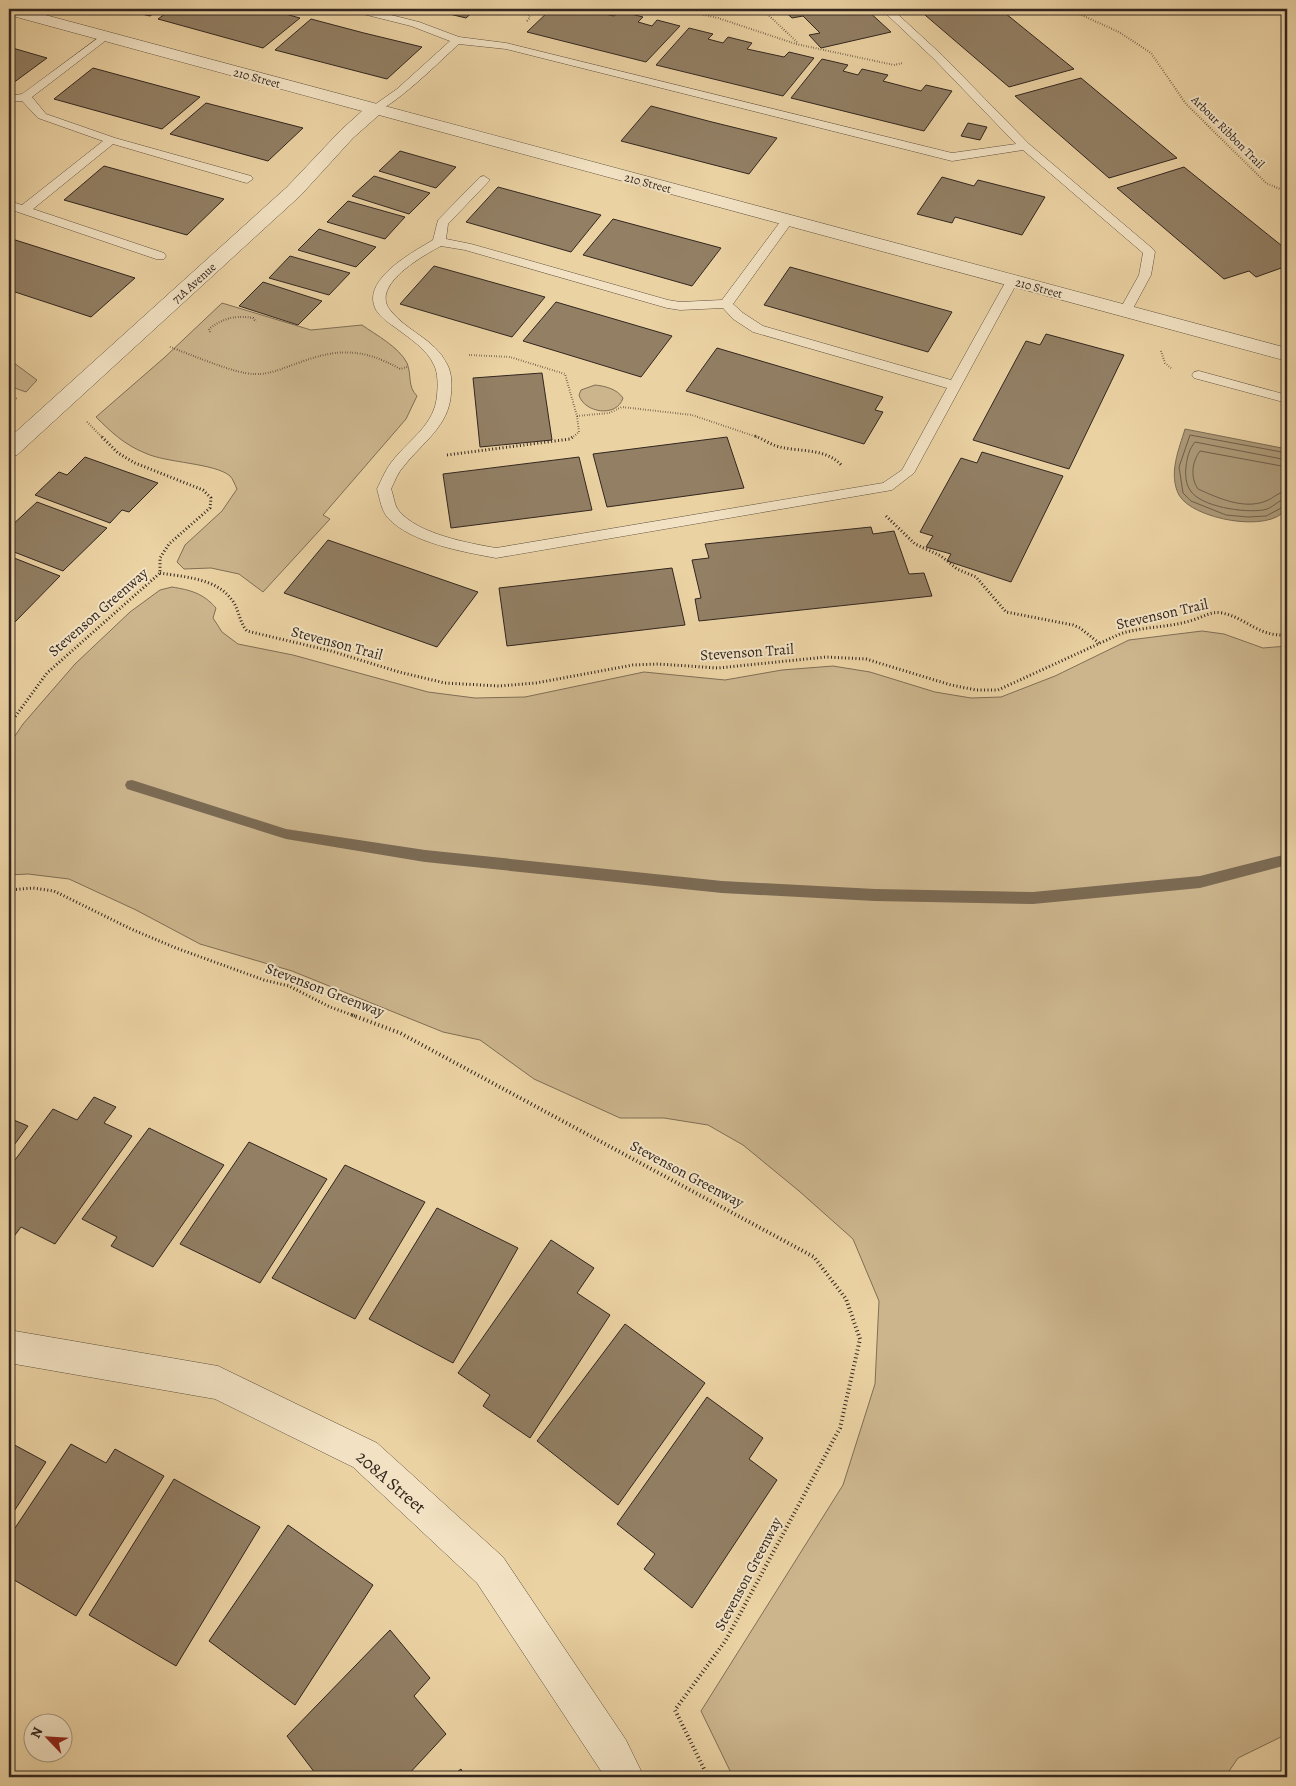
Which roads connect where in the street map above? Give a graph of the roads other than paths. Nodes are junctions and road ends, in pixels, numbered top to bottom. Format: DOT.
graph roads {
  1 [pos="355,9"];
  2 [pos="886,9"];
  3 [pos="9,10"];
  4 [pos="105,36"];
  5 [pos="457,40"];
  6 [pos="25,97"];
  7 [pos="9,99"];
  8 [pos="374,110"];
  9 [pos="111,140"];
  10 [pos="1025,146"];
  11 [pos="247,179"];
  12 [pos="484,180"];
  13 [pos="9,205"];
  14 [pos="24,210"];
  15 [pos="787,221"];
  16 [pos="439,242"];
  17 [pos="160,256"];
  18 [pos="1012,281"];
  19 [pos="726,304"];
  20 [pos="1124,311"];
  21 [pos="1287,355"];
  22 [pos="1199,375"];
  23 [pos="955,386"];
  24 [pos="1287,399"];
  25 [pos="9,450"];
  26 [pos="9,1346"];
  27 [pos="619,1765"];
  1 -- 5 [label="lane"];
  2 -- 10 [label="lane"];
  3 -- 4 [label="street, 210 Street"];
  4 -- 6 [label="lane"];
  4 -- 8 [label="street, 210 Street"];
  5 -- 8 [label="lane"];
  5 -- 10 [label="lane"];
  6 -- 7 [label="lane"];
  6 -- 9 [label="lane"];
  8 -- 15 [label="street, 210 Street"];
  8 -- 25 [label="street, 71A Avenue"];
  9 -- 11 [label="lane"];
  9 -- 14 [label="lane"];
  10 -- 20 [label="lane"];
  12 -- 16 [label="lane"];
  13 -- 14 [label="lane"];
  14 -- 17 [label="lane"];
  15 -- 18 [label="street, 210 Street"];
  15 -- 19 [label="lane"];
  16 -- 19 [label="lane"];
  16 -- 23 [label="lane"];
  18 -- 20 [label="street, 210 Street"];
  18 -- 23 [label="lane"];
  19 -- 23 [label="lane"];
  20 -- 21 [label="street, 210 Street"];
  22 -- 24 [label="lane"];
  26 -- 27 [label="street, 208A Street"];
}
